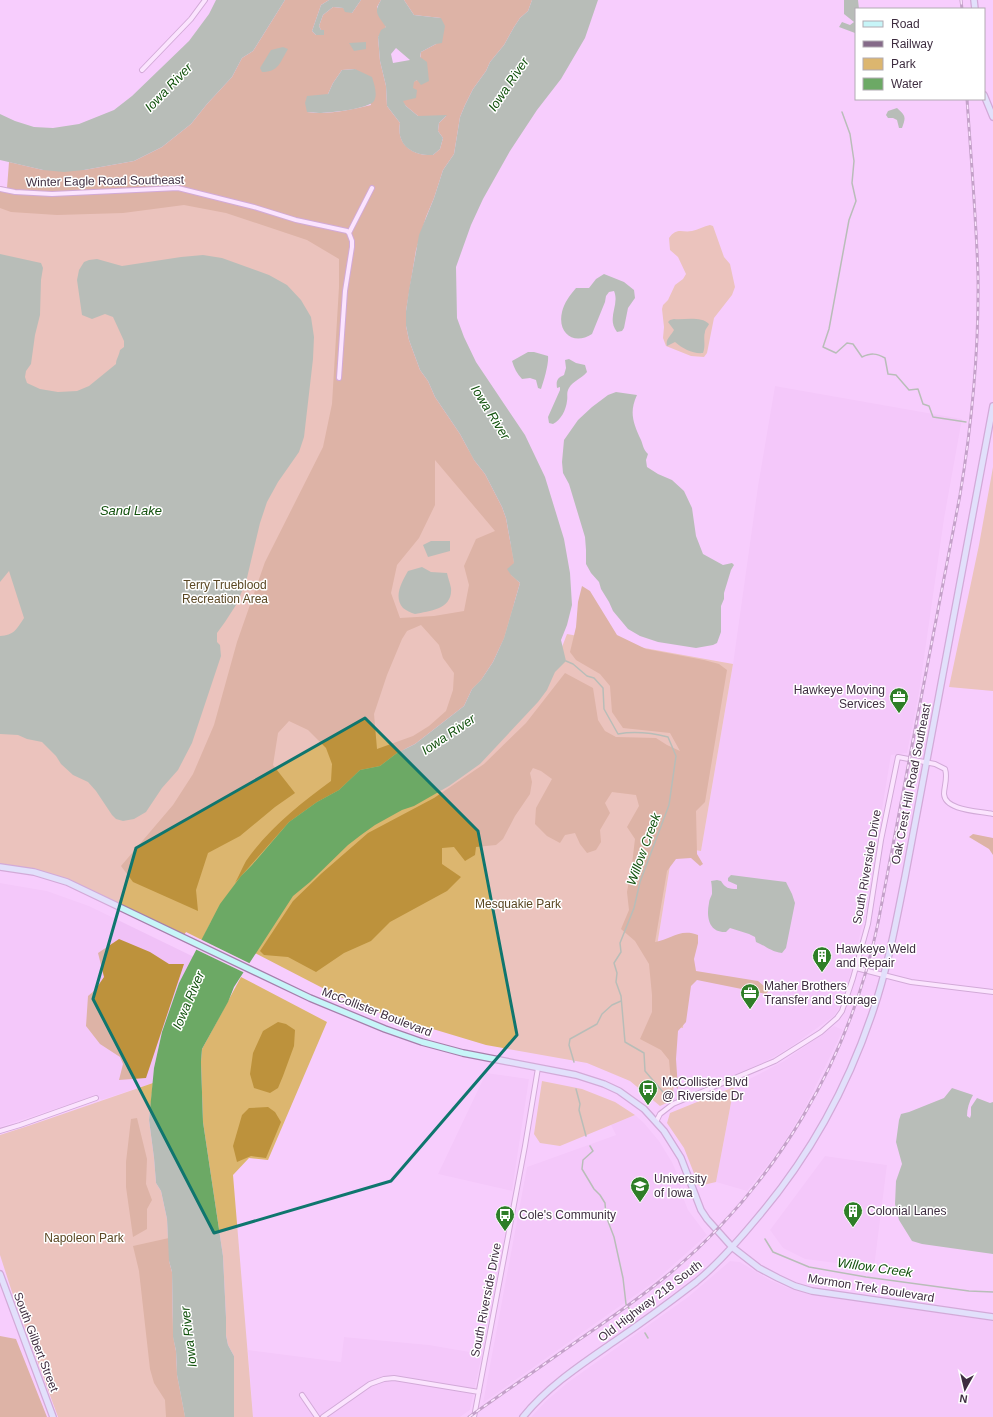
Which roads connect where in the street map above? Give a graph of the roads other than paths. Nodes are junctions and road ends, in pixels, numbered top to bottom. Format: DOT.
graph roads {
  1 [pos="205,0"];
  2 [pos="142,70"];
  3 [pos="985,97"];
  4 [pos="993,117"];
  5 [pos="372,188"];
  6 [pos="0,189"];
  7 [pos="349,233"];
  8 [pos="339,378"];
  9 [pos="993,406"];
  10 [pos="926,762"];
  11 [pos="993,814"];
  12 [pos="0,867"];
  13 [pos="856,968"];
  14 [pos="884,976"];
  15 [pos="993,992"];
  16 [pos="538,1068"];
  17 [pos="96,1098"];
  18 [pos="656,1122"];
  19 [pos="0,1131"];
  20 [pos="808,1152"];
  21 [pos="732,1247"];
  22 [pos="0,1274"];
  23 [pos="993,1317"];
  24 [pos="479,1392"];
  25 [pos="302,1395"];
  26 [pos="53,1417"];
  27 [pos="317,1417"];
  28 [pos="323,1417"];
  29 [pos="474,1417"];
  30 [pos="522,1417"];
  1 -- 2 [label="street"];
  3 -- 4 [label="main road"];
  5 -- 7 [label="street"];
  6 -- 7 [label="street, Winter Eagle Road Southeast"];
  7 -- 8 [label="street"];
  9 -- 10 [label="main road, Oak Crest Hill Road Southeast"];
  10 -- 11 [label="street"];
  10 -- 13 [label="street, South Riverside Drive"];
  10 -- 14 [label="main road, Oak Crest Hill Road Southeast"];
  12 -- 16 [label="main road, McCollister Boulevard"];
  13 -- 14 [label="street"];
  13 -- 18 [label="street, South Riverside Drive"];
  14 -- 15 [label="street"];
  14 -- 20 [label="main road, Oak Crest Hill Road Southeast"];
  16 -- 18 [label="main road, McCollister Boulevard"];
  16 -- 24 [label="street, South Riverside Drive"];
  17 -- 19 [label="street"];
  18 -- 21 [label="main road, McCollister Boulevard"];
  20 -- 21 [label="main road, Old Highway 218 South"];
  21 -- 23 [label="main road, Mormon Trek Boulevard"];
  21 -- 30 [label="main road, Old Highway 218 South"];
  22 -- 26 [label="main road, South Gilbert Street"];
  24 -- 28 [label="street"];
  24 -- 29 [label="street, South Riverside Drive"];
  25 -- 27 [label="street"];
}
